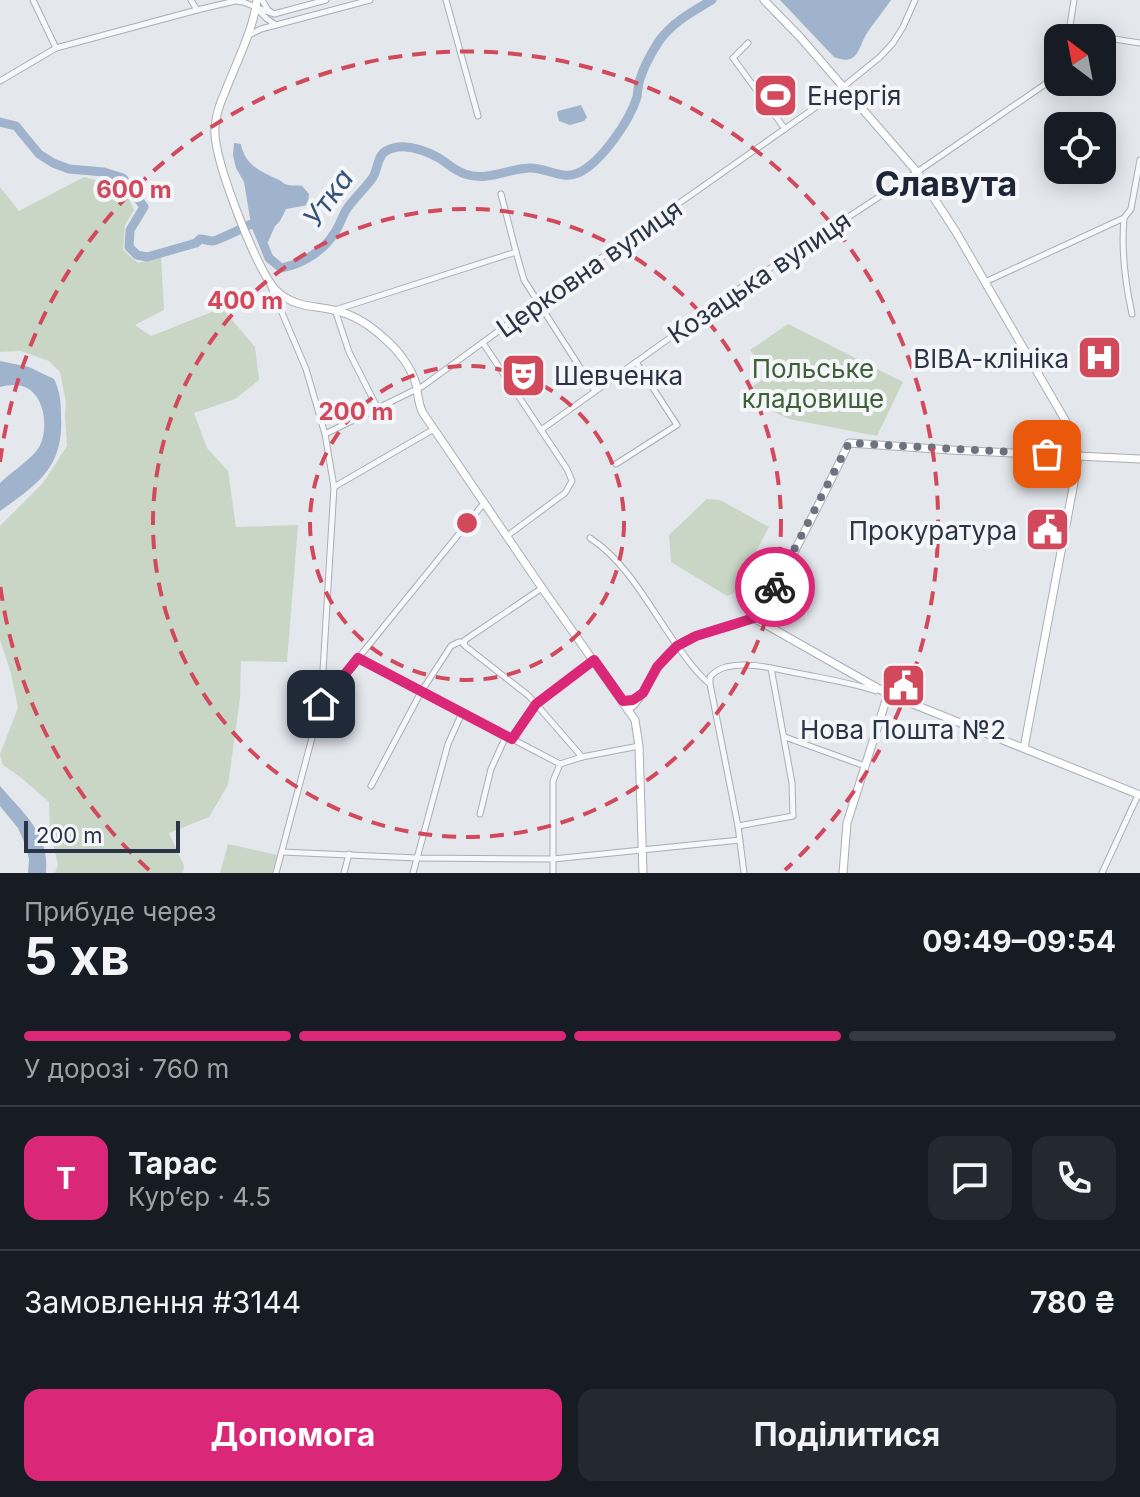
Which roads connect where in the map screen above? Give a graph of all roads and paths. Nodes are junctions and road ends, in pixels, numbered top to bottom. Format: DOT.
graph roads {
  1 [pos="45,0"];
  2 [pos="191,0"];
  3 [pos="326,0"];
  4 [pos="370,0"];
  5 [pos="446,0"];
  6 [pos="764,0"];
  7 [pos="915,0"];
  8 [pos="1074,0"];
  9 [pos="34,3"];
  10 [pos="258,3"];
  11 [pos="197,10"];
  12 [pos="1071,24"];
  13 [pos="276,25"];
  14 [pos="246,37"];
  15 [pos="1116,40"];
  16 [pos="748,43"];
  17 [pos="1140,43"];
  18 [pos="56,48"];
  19 [pos="0,81"];
  20 [pos="1044,85"];
  21 [pos="843,87"];
  22 [pos="478,116"];
  23 [pos="785,129"];
  24 [pos="1140,160"];
  25 [pos="917,172"];
  26 [pos="501,194"];
  27 [pos="1124,218"];
  28 [pos="516,252"];
  29 [pos="267,279"];
  30 [pos="985,282"];
  31 [pos="537,303"];
  32 [pos="335,310"];
  33 [pos="1132,314"];
  34 [pos="483,343"];
  35 [pos="636,362"];
  36 [pos="417,389"];
  37 [pos="595,391"];
  38 [pos="378,409"];
  39 [pos="434,429"];
  40 [pos="541,430"];
  41 [pos="325,434"];
  42 [pos="1078,455"];
  43 [pos="1140,459"];
  44 [pos="616,464"];
  45 [pos="334,487"];
  46 [pos="484,503"];
  47 [pos="507,536"];
  48 [pos="590,538"];
  49 [pos="542,588"];
  50 [pos="754,618"];
  51 [pos="464,642"];
  52 [pos="677,646"];
  53 [pos="358,658"];
  54 [pos="594,660"];
  55 [pos="771,668"];
  56 [pos="710,684"];
  57 [pos="421,692"];
  58 [pos="643,693"];
  59 [pos="888,694"];
  60 [pos="623,701"];
  61 [pos="321,704"];
  62 [pos="536,704"];
  63 [pos="628,710"];
  64 [pos="462,713"];
  65 [pos="635,720"];
  66 [pos="784,737"];
  67 [pos="509,738"];
  68 [pos="639,746"];
  69 [pos="1024,748"];
  70 [pos="582,757"];
  71 [pos="560,764"];
  72 [pos="865,766"];
  73 [pos="371,786"];
  74 [pos="1139,795"];
  75 [pos="480,814"];
  76 [pos="738,826"];
  77 [pos="740,840"];
  78 [pos="643,849"];
  79 [pos="282,852"];
  80 [pos="349,854"];
  81 [pos="417,858"];
  82 [pos="553,859"];
  83 [pos="276,873"];
  84 [pos="344,873"];
  85 [pos="413,873"];
  86 [pos="553,873"];
  87 [pos="643,873"];
  88 [pos="744,873"];
  89 [pos="843,873"];
  90 [pos="1102,873"];
  1 -- 9 [label="street"];
  2 -- 11 [label="street"];
  3 -- 10 [label="street"];
  4 -- 13 [label="street"];
  5 -- 22 [label="street"];
  6 -- 21 [label="main road"];
  7 -- 21 [label="street, Церковна вулиця"];
  8 -- 12 [label="street"];
  9 -- 18 [label="street"];
  10 -- 11 [label="street"];
  10 -- 13 [label="street"];
  10 -- 14 [label="main road"];
  11 -- 18 [label="street"];
  13 -- 14 [label="street"];
  14 -- 29 [label="main road"];
  15 -- 17 [label="street"];
  16 -- 23 [label="street"];
  18 -- 19 [label="street"];
  20 -- 25 [label="street, Козацька вулиця"];
  21 -- 23 [label="street, Церковна вулиця"];
  21 -- 25 [label="main road"];
  23 -- 31 [label="street, Церковна вулиця"];
  24 -- 27 [label="street"];
  25 -- 30 [label="main road"];
  25 -- 35 [label="street, Козацька вулиця"];
  26 -- 28 [label="street"];
  27 -- 30 [label="street"];
  27 -- 33 [label="street"];
  28 -- 31 [label="street"];
  28 -- 32 [label="street"];
  29 -- 32 [label="main road"];
  29 -- 41 [label="street"];
  30 -- 42 [label="main road"];
  31 -- 34 [label="street, Церковна вулиця"];
  31 -- 37 [label="street"];
  32 -- 36 [label="main road"];
  32 -- 38 [label="street"];
  34 -- 36 [label="street, Церковна вулиця"];
  34 -- 40 [label="street"];
  35 -- 37 [label="street, Козацька вулиця"];
  35 -- 44 [label="street"];
  36 -- 38 [label="street, Церковна вулиця"];
  36 -- 39 [label="main road"];
  37 -- 40 [label="street, Козацька вулиця"];
  38 -- 41 [label="street, Церковна вулиця"];
  39 -- 45 [label="street"];
  39 -- 46 [label="main road"];
  40 -- 47 [label="street"];
  41 -- 45 [label="street"];
  42 -- 43 [label="main road"];
  42 -- 50 [label="main road"];
  42 -- 69 [label="main road"];
  45 -- 61 [label="street"];
  46 -- 47 [label="main road"];
  46 -- 53 [label="street"];
  47 -- 49 [label="main road"];
  48 -- 52 [label="street"];
  49 -- 51 [label="street"];
  49 -- 54 [label="main road"];
  50 -- 52 [label="main road"];
  50 -- 59 [label="main road"];
  51 -- 57 [label="street"];
  51 -- 62 [label="street"];
  52 -- 56 [label="street"];
  52 -- 58 [label="main road"];
  53 -- 57 [label="street"];
  53 -- 61 [label="street"];
  54 -- 60 [label="main road"];
  54 -- 62 [label="street"];
  55 -- 56 [label="street"];
  55 -- 59 [label="street"];
  55 -- 66 [label="street"];
  56 -- 76 [label="street"];
  57 -- 64 [label="street"];
  57 -- 73 [label="street"];
  58 -- 60 [label="main road"];
  58 -- 63 [label="main road"];
  58 -- 65 [label="main road"];
  59 -- 69 [label="main road"];
  59 -- 72 [label="main road"];
  60 -- 63 [label="main road"];
  61 -- 79 [label="street"];
  62 -- 67 [label="street"];
  62 -- 70 [label="street"];
  63 -- 65 [label="main road"];
  64 -- 67 [label="street"];
  64 -- 81 [label="street"];
  65 -- 68 [label="main road"];
  66 -- 72 [label="street"];
  66 -- 76 [label="street"];
  67 -- 71 [label="street"];
  67 -- 75 [label="street"];
  68 -- 70 [label="street"];
  68 -- 78 [label="main road"];
  69 -- 74 [label="main road"];
  70 -- 71 [label="street"];
  71 -- 82 [label="street"];
  72 -- 89 [label="main road"];
  74 -- 90 [label="street"];
  76 -- 77 [label="street"];
  77 -- 78 [label="street"];
  77 -- 88 [label="street"];
  78 -- 82 [label="street"];
  78 -- 87 [label="main road"];
  79 -- 80 [label="street"];
  79 -- 83 [label="street"];
  80 -- 81 [label="street"];
  80 -- 84 [label="street"];
  81 -- 82 [label="street"];
  81 -- 85 [label="street"];
  82 -- 86 [label="street"];
}
